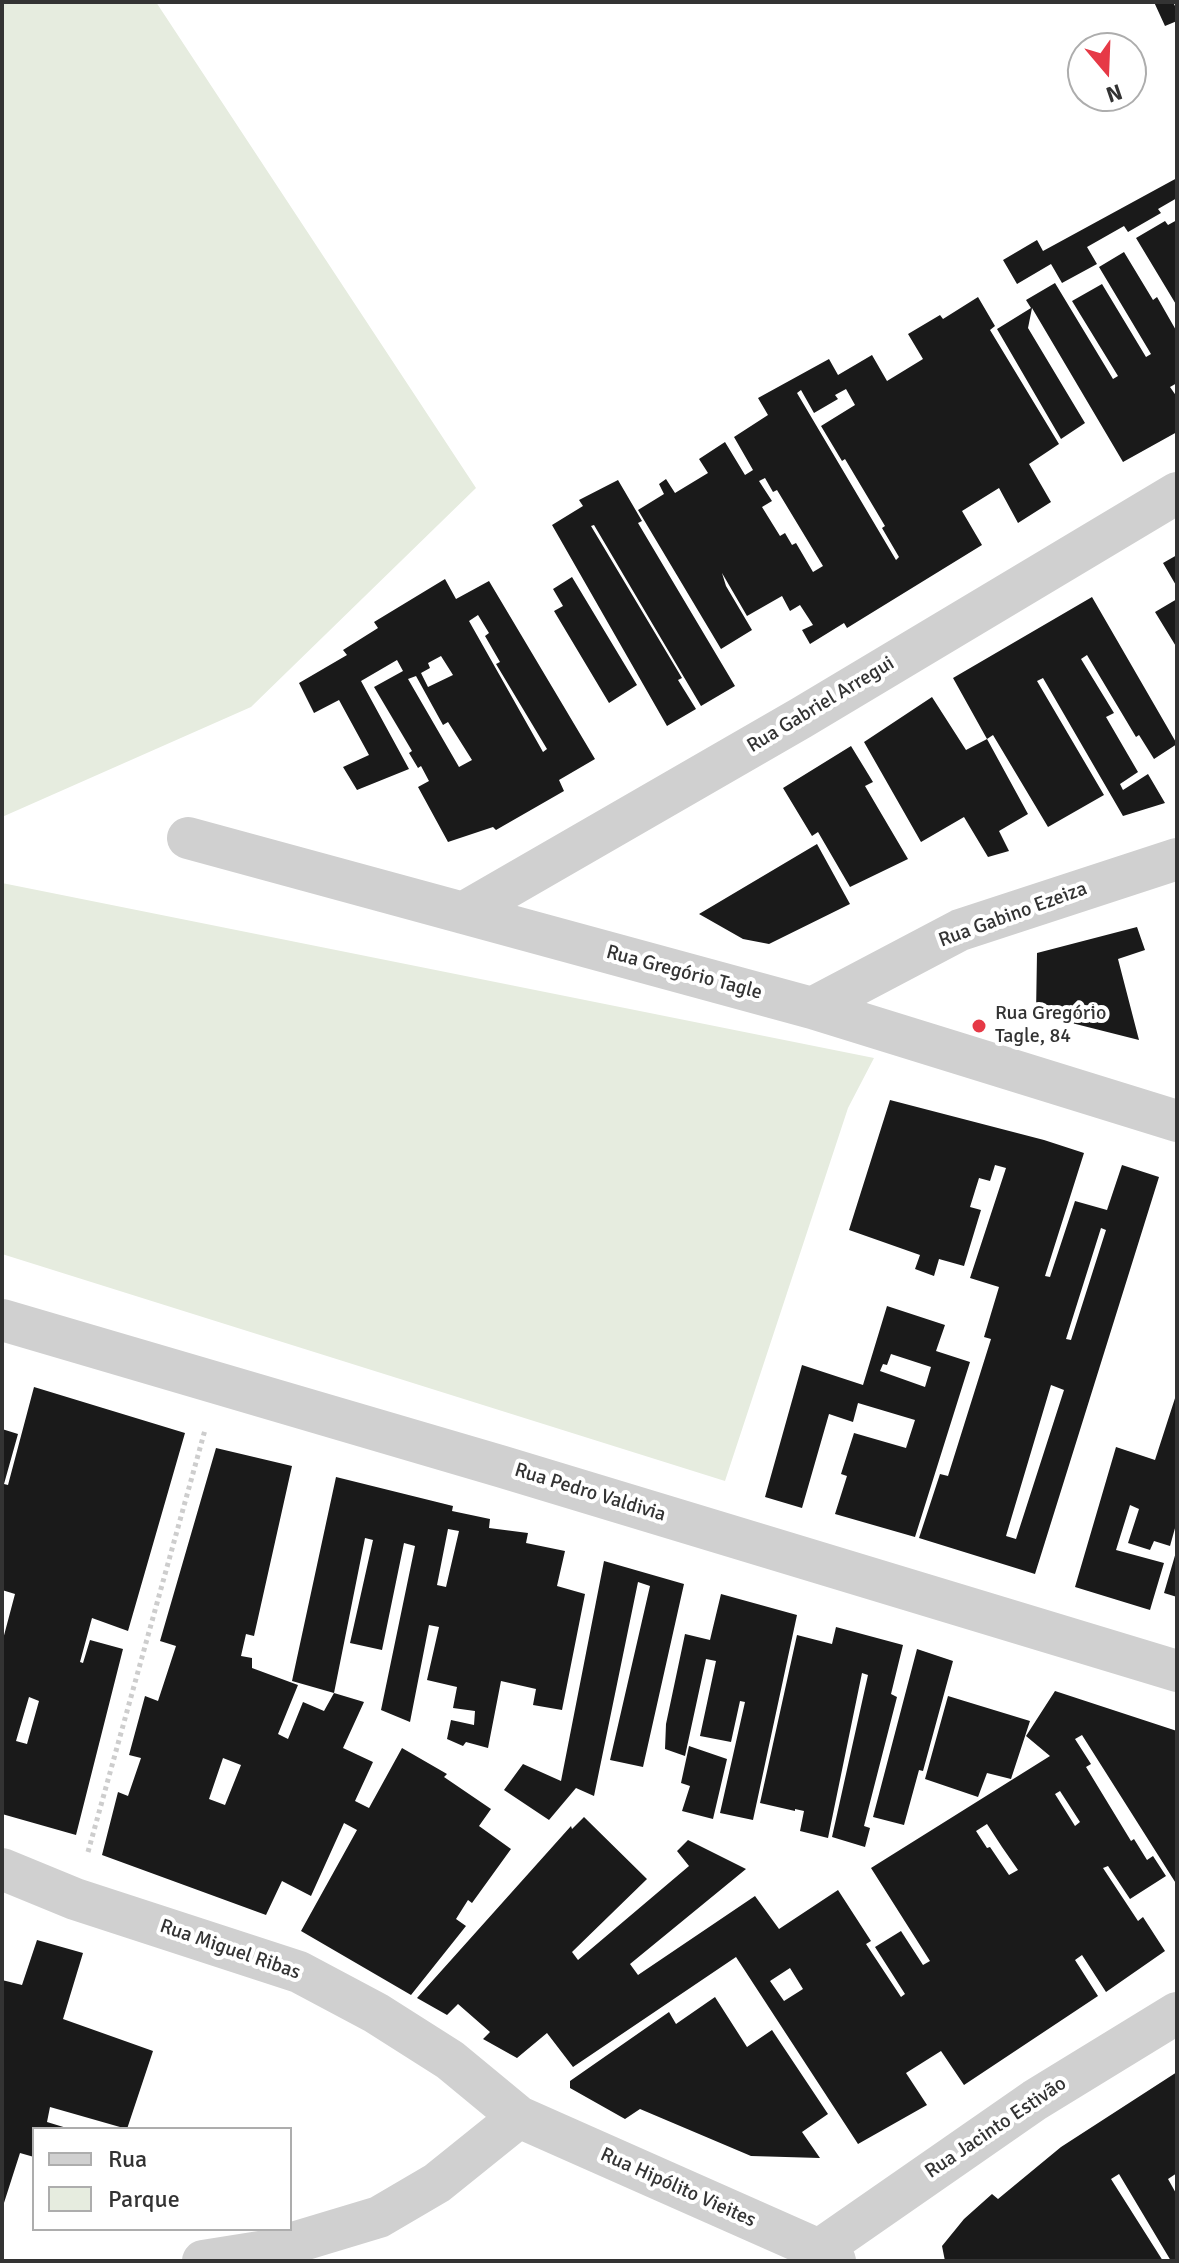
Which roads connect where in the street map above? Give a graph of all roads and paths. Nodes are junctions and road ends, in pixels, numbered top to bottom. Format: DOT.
graph roads {
  1 [pos="1177,493"];
  2 [pos="188,838"];
  3 [pos="1177,859"];
  4 [pos="463,913"];
  5 [pos="812,1008"];
  6 [pos="1177,1121"];
  7 [pos="2,1320"];
  8 [pos="218,1383"];
  9 [pos="1177,1671"];
  10 [pos="2,1869"];
  11 [pos="75,1899"];
  12 [pos="1177,2013"];
  13 [pos="519,2117"];
  14 [pos="827,2256"];
  15 [pos="203,2261"];
  1 -- 4 [label="street, Rua Gabriel Arregui"];
  2 -- 4 [label="street, Rua Gregório Tagle"];
  3 -- 5 [label="street, Rua Gabino Ezeiza"];
  4 -- 5 [label="street, Rua Gregório Tagle"];
  5 -- 6 [label="street, Rua Gregório Tagle"];
  7 -- 8 [label="street, Rua Pedro Valdivia"];
  8 -- 9 [label="street, Rua Pedro Valdivia"];
  8 -- 11 [label="path"];
  10 -- 11 [label="street, Rua Miguel Ribas"];
  11 -- 13 [label="street, Rua Miguel Ribas"];
  12 -- 14 [label="street, Rua Jacinto Estivão"];
  13 -- 14 [label="street, Rua Hipólito Vieites"];
  13 -- 15 [label="street"];
}
